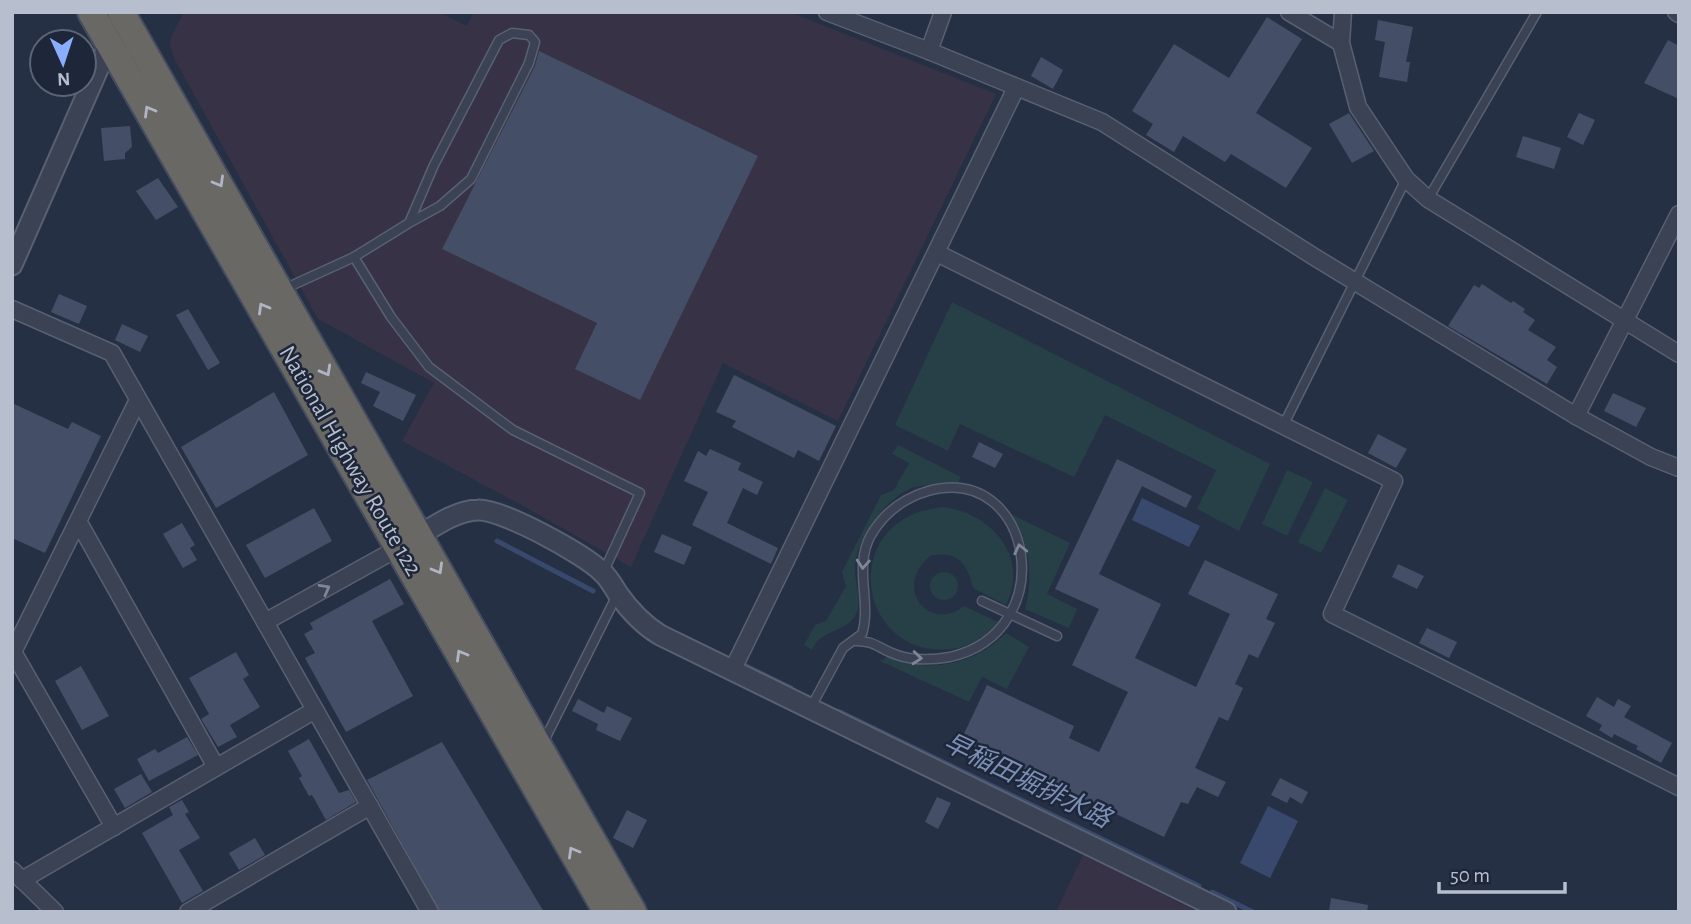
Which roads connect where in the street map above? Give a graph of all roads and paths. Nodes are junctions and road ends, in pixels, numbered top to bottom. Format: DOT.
graph roads {
  1 [pos="91,12"];
  2 [pos="827,12"];
  3 [pos="943,12"];
  4 [pos="1289,12"];
  5 [pos="1343,12"];
  6 [pos="1537,12"];
  7 [pos="123,14"];
  8 [pos="110,42"];
  9 [pos="1341,43"];
  10 [pos="929,51"];
  11 [pos="1016,88"];
  12 [pos="1406,179"];
  13 [pos="1428,199"];
  14 [pos="1679,214"];
  15 [pos="409,223"];
  16 [pos="937,253"];
  17 [pos="354,257"];
  18 [pos="12,265"];
  19 [pos="1354,282"];
  20 [pos="281,290"];
  21 [pos="12,309"];
  22 [pos="1625,321"];
  23 [pos="1679,354"];
  24 [pos="138,400"];
  25 [pos="1576,416"];
  26 [pos="1283,426"];
  27 [pos="1679,468"];
  28 [pos="78,522"];
  29 [pos="409,541"];
  30 [pos="604,573"];
  31 [pos="618,593"];
  32 [pos="982,601"];
  33 [pos="1010,615"];
  34 [pos="265,622"];
  35 [pos="1057,636"];
  36 [pos="853,641"];
  37 [pos="13,653"];
  38 [pos="733,669"];
  39 [pos="811,708"];
  40 [pos="315,710"];
  41 [pos="541,749"];
  42 [pos="216,767"];
  43 [pos="1679,787"];
  44 [pos="370,806"];
  45 [pos="114,827"];
  46 [pos="17,875"];
  47 [pos="55,912"];
  48 [pos="188,912"];
  49 [pos="430,912"];
  50 [pos="607,912"];
  51 [pos="633,912"];
  52 [pos="1226,912"];
  1 -- 8 [label="highway, National Highway Route 122"];
  2 -- 10 [label="street"];
  3 -- 10 [label="street"];
  4 -- 9 [label="street"];
  5 -- 9 [label="street"];
  6 -- 13 [label="lane"];
  7 -- 8 [label="street"];
  7 -- 20 [label="highway, National Highway Route 122, one-way"];
  8 -- 18 [label="street"];
  29 -- 8 [label="highway, National Highway Route 122, one-way"];
  9 -- 12 [label="street"];
  10 -- 11 [label="street"];
  11 -- 16 [label="street"];
  11 -- 19 [label="street"];
  12 -- 13 [label="street"];
  12 -- 19 [label="lane"];
  13 -- 22 [label="street"];
  14 -- 22 [label="street"];
  15 -- 15 [label="lane"];
  15 -- 17 [label="lane"];
  16 -- 26 [label="street"];
  16 -- 38 [label="street"];
  17 -- 20 [label="lane"];
  17 -- 30 [label="lane"];
  19 -- 25 [label="street"];
  19 -- 26 [label="lane"];
  20 -- 29 [label="highway, National Highway Route 122, one-way"];
  21 -- 24 [label="street"];
  22 -- 23 [label="street"];
  22 -- 25 [label="street"];
  24 -- 28 [label="street"];
  24 -- 34 [label="street"];
  25 -- 27 [label="street"];
  26 -- 43 [label="street"];
  28 -- 37 [label="street"];
  28 -- 42 [label="street"];
  29 -- 30 [label="street"];
  34 -- 29 [label="street, one-way"];
  29 -- 41 [label="highway, National Highway Route 122, one-way"];
  50 -- 29 [label="highway, National Highway Route 122, one-way"];
  30 -- 31 [label="street"];
  31 -- 38 [label="street"];
  31 -- 41 [label="lane"];
  32 -- 33 [label="lane"];
  33 -- 35 [label="lane"];
  36 -- 33 [label="lane, one-way"];
  33 -- 36 [label="lane, one-way"];
  34 -- 40 [label="street"];
  36 -- 39 [label="lane"];
  37 -- 45 [label="street"];
  38 -- 39 [label="street"];
  39 -- 52 [label="street"];
  40 -- 42 [label="street"];
  40 -- 44 [label="street"];
  41 -- 51 [label="highway, National Highway Route 122"];
  42 -- 45 [label="street"];
  44 -- 48 [label="street"];
  44 -- 49 [label="street"];
  45 -- 46 [label="street"];
  46 -- 47 [label="street"];
}
